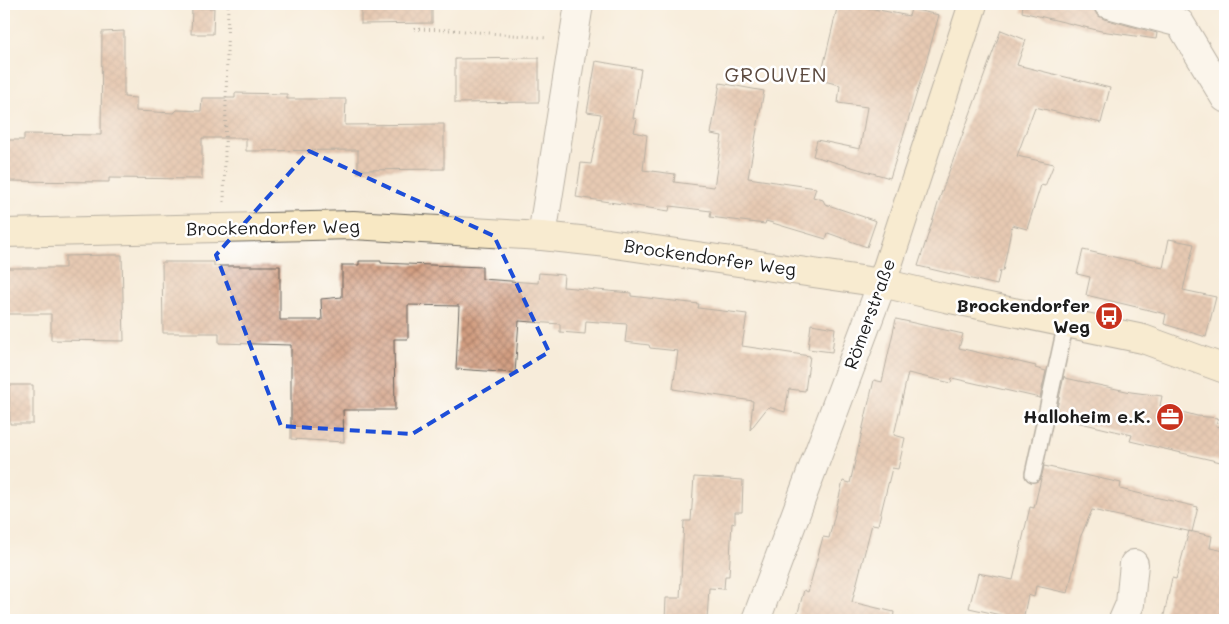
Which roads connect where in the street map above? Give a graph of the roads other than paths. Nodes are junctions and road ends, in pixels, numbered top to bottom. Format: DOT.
graph roads {
  1 [pos="579,4"];
  2 [pos="973,4"];
  3 [pos="1108,4"];
  4 [pos="1225,98"];
  5 [pos="4,233"];
  6 [pos="542,236"];
  7 [pos="882,283"];
  8 [pos="1066,323"];
  9 [pos="1225,369"];
  10 [pos="1033,474"];
  11 [pos="1134,564"];
  12 [pos="756,620"];
  13 [pos="1123,620"];
  1 -- 6 [label="street"];
  2 -- 7 [label="street, Römerstraße"];
  3 -- 4 [label="street"];
  5 -- 6 [label="street, Brockendorfer Weg"];
  6 -- 7 [label="street, Brockendorfer Weg"];
  7 -- 8 [label="street, Brockendorfer Weg"];
  7 -- 12 [label="street, Römerstraße"];
  8 -- 9 [label="street, Brockendorfer Weg"];
  8 -- 10 [label="lane"];
  11 -- 13 [label="street"];
}
